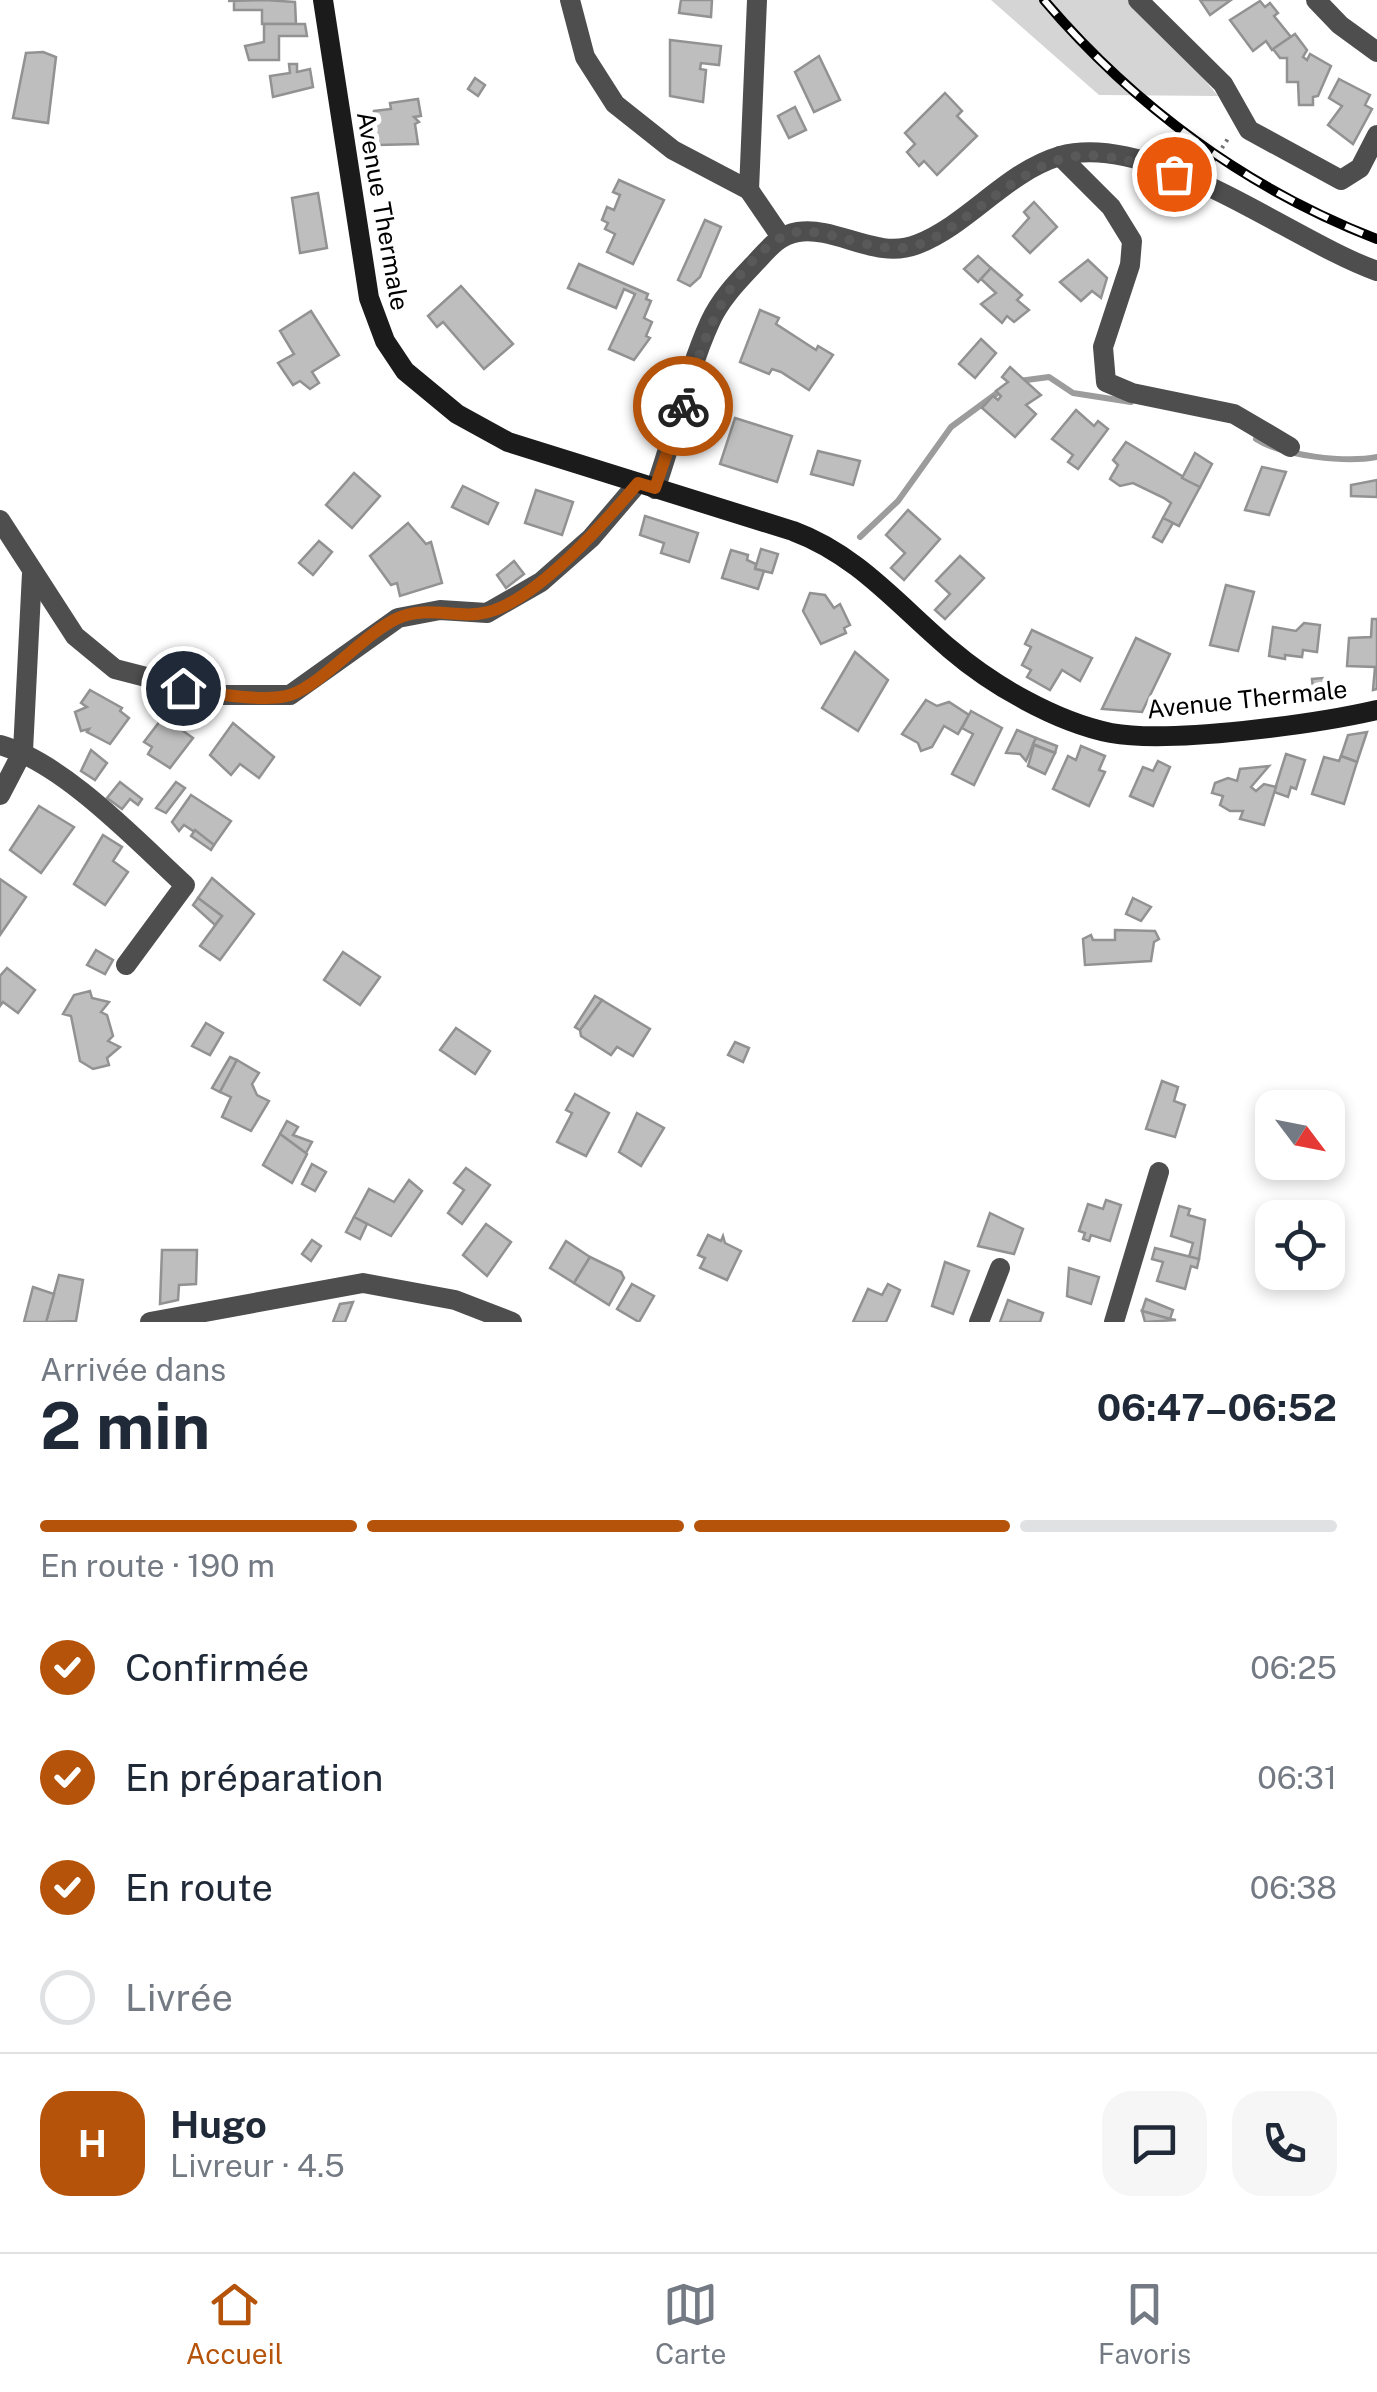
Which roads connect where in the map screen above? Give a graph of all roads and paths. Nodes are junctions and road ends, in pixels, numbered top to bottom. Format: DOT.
graph roads {
  1 [pos="323,0"];
  2 [pos="570,0"];
  3 [pos="757,0"];
  4 [pos="1138,0"];
  5 [pos="1316,0"];
  6 [pos="1377,52"];
  7 [pos="1240,121"];
  8 [pos="1377,136"];
  9 [pos="1060,156"];
  10 [pos="1200,184"];
  11 [pos="749,190"];
  12 [pos="781,237"];
  13 [pos="1377,271"];
  14 [pos="1290,447"];
  15 [pos="646,486"];
  16 [pos="0,520"];
  17 [pos="32,573"];
  18 [pos="1377,710"];
  19 [pos="0,745"];
  20 [pos="24,752"];
  21 [pos="0,795"];
  22 [pos="126,966"];
  23 [pos="1159,1172"];
  24 [pos="1000,1268"];
  25 [pos="150,1322"];
  26 [pos="512,1322"];
  27 [pos="979,1322"];
  28 [pos="1114,1322"];
  1 -- 15 [label="main road, Avenue Thermale"];
  2 -- 11 [label="street"];
  3 -- 11 [label="street"];
  4 -- 7 [label="street"];
  5 -- 6 [label="street"];
  7 -- 8 [label="street"];
  7 -- 10 [label="path"];
  9 -- 10 [label="street"];
  9 -- 12 [label="street"];
  9 -- 14 [label="street"];
  10 -- 13 [label="street"];
  11 -- 12 [label="street"];
  12 -- 15 [label="street"];
  15 -- 17 [label="street"];
  15 -- 18 [label="main road, Avenue Thermale"];
  16 -- 17 [label="street"];
  17 -- 20 [label="street"];
  19 -- 20 [label="street"];
  20 -- 21 [label="street"];
  20 -- 22 [label="street"];
  23 -- 28 [label="street"];
  24 -- 27 [label="street"];
  25 -- 26 [label="street"];
}
